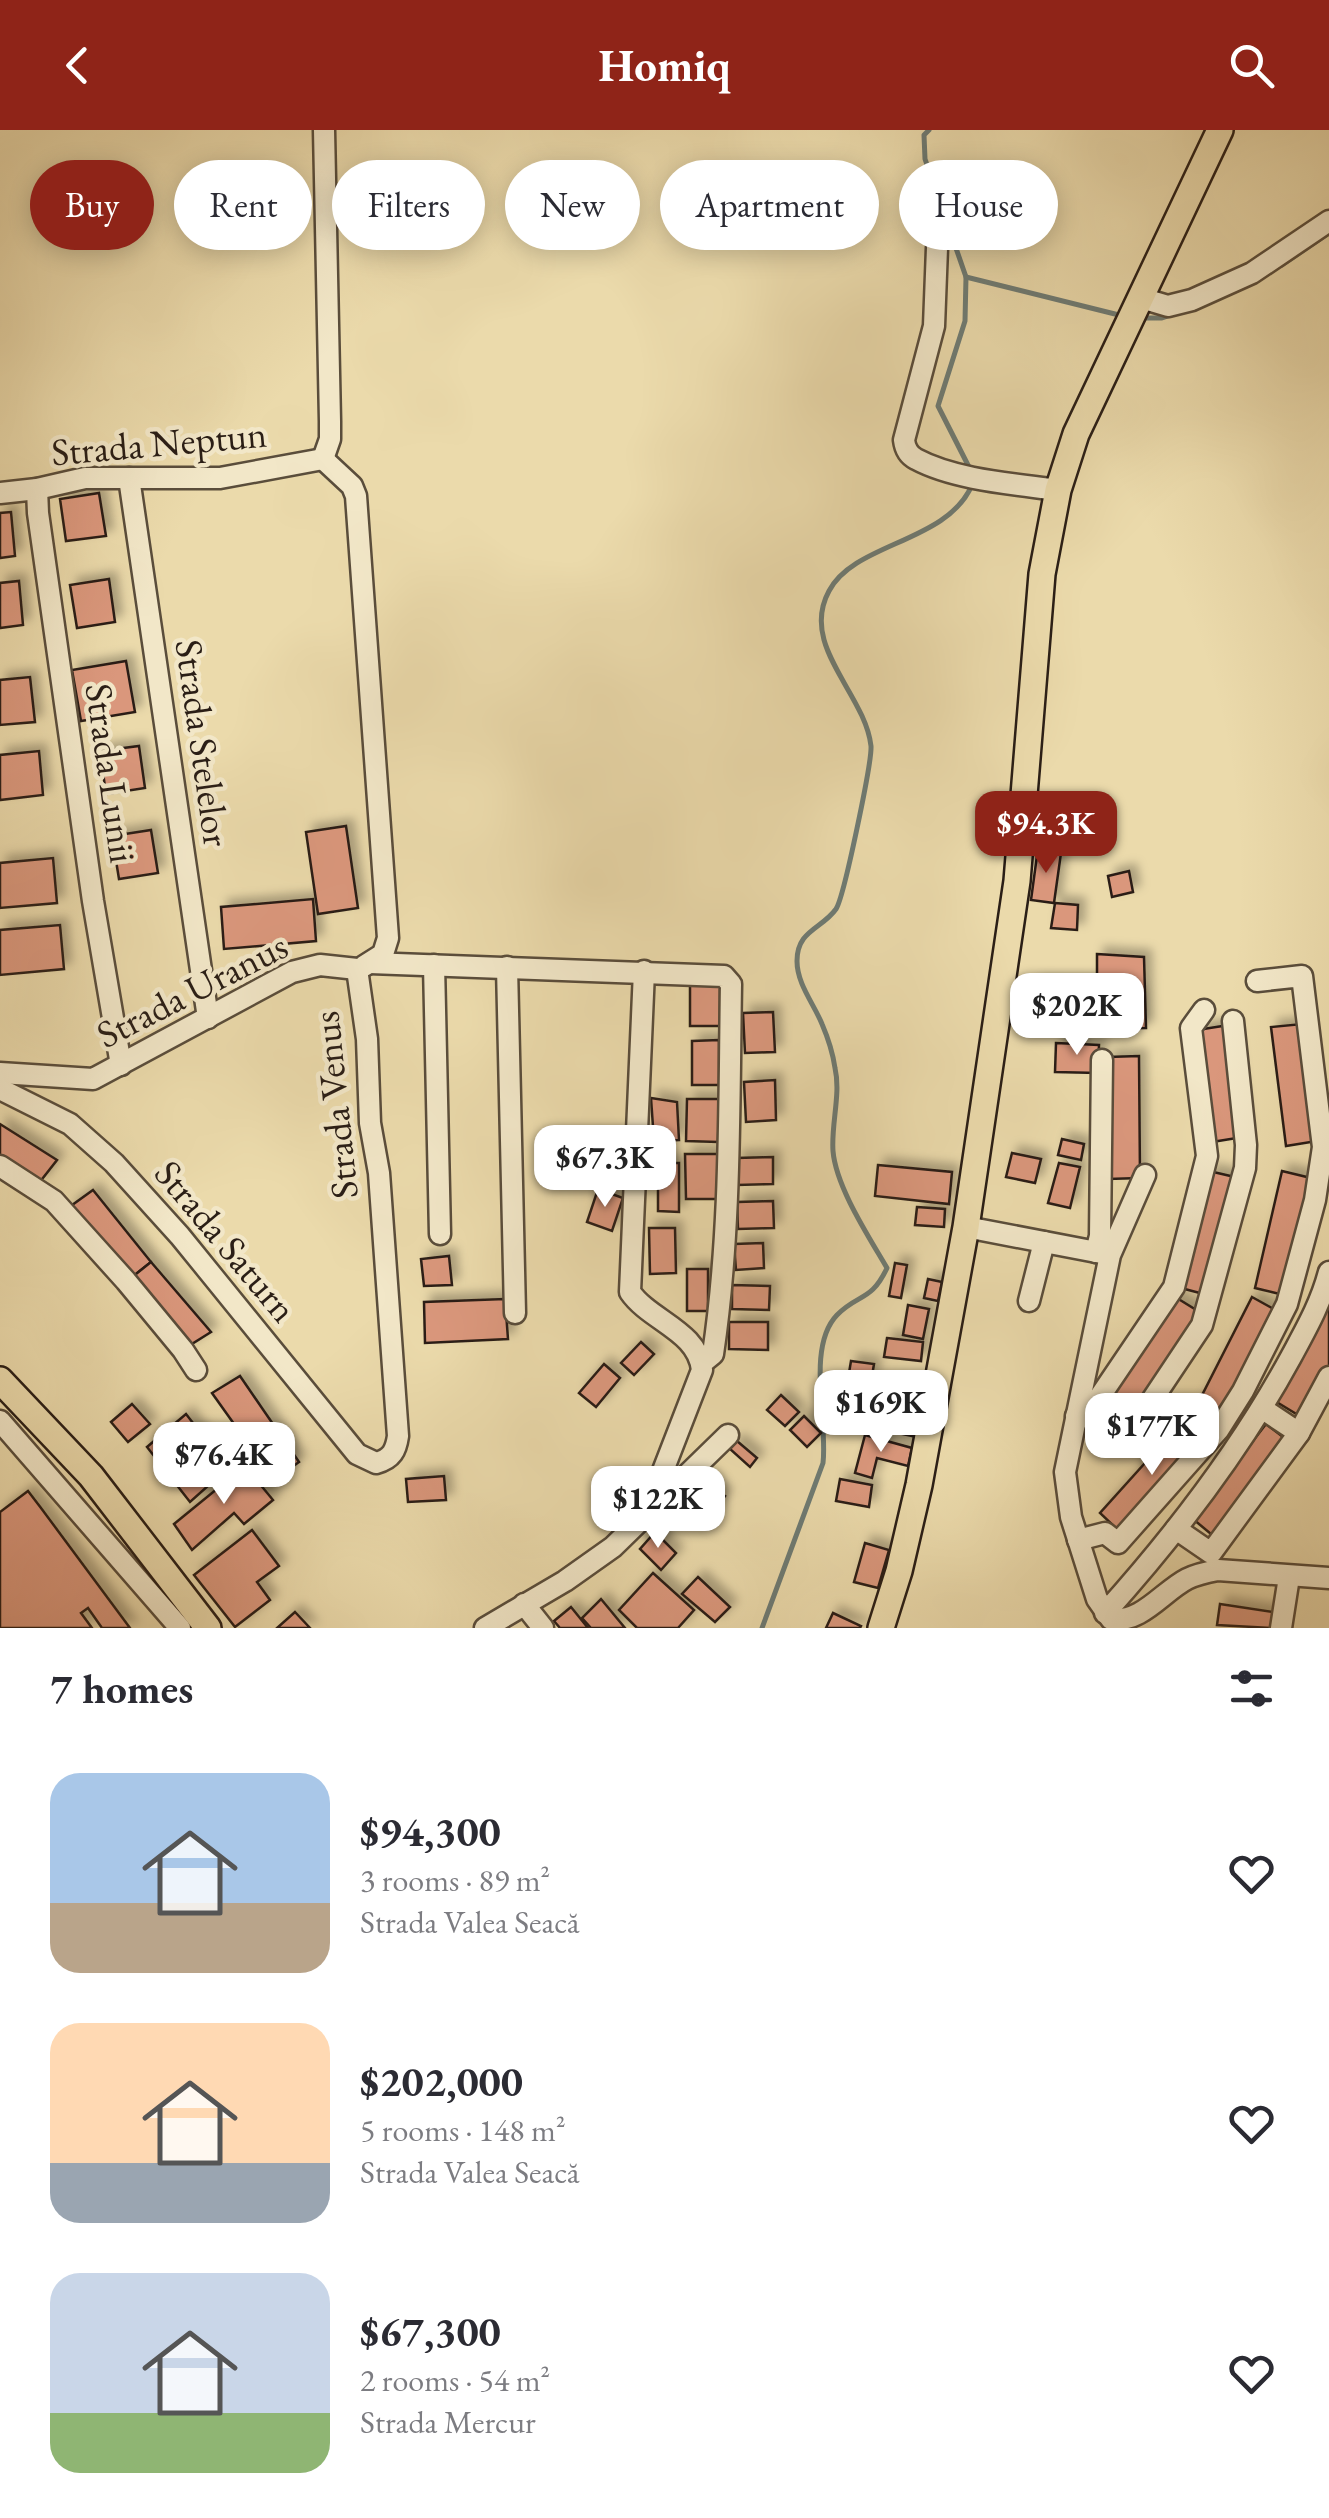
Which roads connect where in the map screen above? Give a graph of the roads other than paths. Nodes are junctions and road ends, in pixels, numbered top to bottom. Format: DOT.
graph roads {
  1 [pos="324,130"];
  2 [pos="1220,130"];
  3 [pos="1329,221"];
  4 [pos="937,250"];
  5 [pos="1140,301"];
  6 [pos="323,459"];
  7 [pos="130,478"];
  8 [pos="37,489"];
  9 [pos="1058,490"];
  10 [pos="0,493"];
  11 [pos="434,965"];
  12 [pos="363,966"];
  13 [pos="508,967"];
  14 [pos="644,972"];
  15 [pos="1256,981"];
  16 [pos="1204,1010"];
  17 [pos="208,1018"];
  18 [pos="1233,1020"];
  19 [pos="1102,1060"];
  20 [pos="120,1065"];
  21 [pos="0,1073"];
  22 [pos="0,1089"];
  23 [pos="0,1166"];
  24 [pos="1145,1175"];
  25 [pos="966,1228"];
  26 [pos="440,1234"];
  27 [pos="1044,1242"];
  28 [pos="1103,1254"];
  29 [pos="1328,1284"];
  30 [pos="1029,1302"];
  31 [pos="515,1314"];
  32 [pos="702,1364"];
  33 [pos="196,1370"];
  34 [pos="1329,1377"];
  35 [pos="0,1380"];
  36 [pos="1263,1409"];
  37 [pos="1081,1417"];
  38 [pos="3,1430"];
  39 [pos="1299,1433"];
  40 [pos="728,1436"];
  41 [pos="376,1463"];
  42 [pos="658,1505"];
  43 [pos="1176,1529"];
  44 [pos="1078,1540"];
  45 [pos="1289,1577"];
  46 [pos="1329,1578"];
  47 [pos="524,1604"];
  48 [pos="1106,1614"];
  49 [pos="180,1628"];
  50 [pos="208,1628"];
  51 [pos="485,1628"];
  52 [pos="543,1628"];
  53 [pos="881,1628"];
  54 [pos="1280,1628"];
  1 -- 6 [label="street"];
  2 -- 5 [label="main road"];
  3 -- 5 [label="street"];
  4 -- 9 [label="street"];
  5 -- 9 [label="main road"];
  6 -- 7 [label="street, Strada Neptun"];
  6 -- 12 [label="street, Strada Venus"];
  7 -- 8 [label="street, Strada Neptun"];
  7 -- 17 [label="street, Strada Stelelor"];
  8 -- 10 [label="street, Strada Neptun"];
  8 -- 20 [label="street, Strada Lunii"];
  9 -- 25 [label="main road"];
  11 -- 12 [label="street, Strada Uranus"];
  11 -- 13 [label="street, Strada Uranus"];
  11 -- 26 [label="street"];
  12 -- 17 [label="street, Strada Uranus"];
  12 -- 41 [label="street, Strada Venus"];
  13 -- 14 [label="street, Strada Uranus"];
  13 -- 31 [label="street"];
  14 -- 32 [label="street"];
  14 -- 32 [label="street, Strada Uranus"];
  15 -- 44 [label="street"];
  16 -- 37 [label="street"];
  17 -- 20 [label="street, Strada Uranus"];
  18 -- 37 [label="street"];
  19 -- 28 [label="street"];
  20 -- 21 [label="street, Strada Uranus"];
  22 -- 41 [label="street, Strada Saturn"];
  23 -- 33 [label="street"];
  24 -- 28 [label="street"];
  25 -- 27 [label="street"];
  25 -- 53 [label="main road"];
  27 -- 28 [label="street"];
  27 -- 30 [label="street"];
  28 -- 37 [label="street"];
  29 -- 36 [label="street"];
  32 -- 42 [label="street"];
  34 -- 39 [label="street"];
  35 -- 50 [label="main road"];
  36 -- 39 [label="street"];
  36 -- 43 [label="street"];
  37 -- 44 [label="street"];
  38 -- 49 [label="street"];
  39 -- 43 [label="street"];
  40 -- 42 [label="street"];
  42 -- 47 [label="street"];
  43 -- 48 [label="street"];
  44 -- 48 [label="street"];
  45 -- 46 [label="street"];
  45 -- 48 [label="street"];
  45 -- 54 [label="street"];
  47 -- 51 [label="street"];
  47 -- 52 [label="street"];
}
